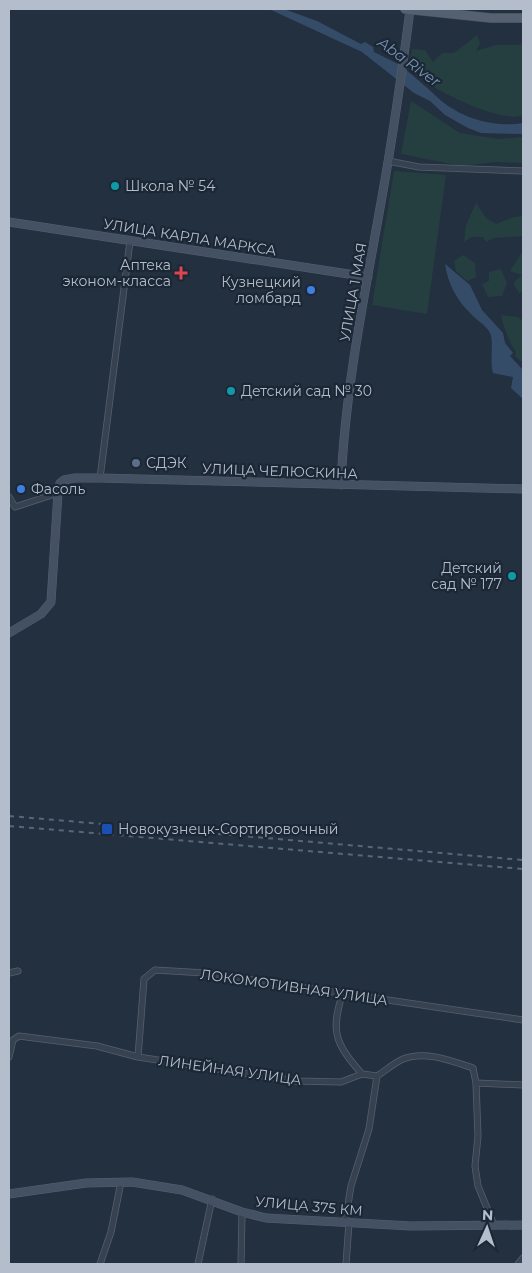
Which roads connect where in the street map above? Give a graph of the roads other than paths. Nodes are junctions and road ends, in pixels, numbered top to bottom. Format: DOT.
graph roads {
  1 [pos="408,9"];
  2 [pos="523,18"];
  3 [pos="388,161"];
  4 [pos="523,171"];
  5 [pos="9,222"];
  6 [pos="130,240"];
  7 [pos="368,277"];
  8 [pos="100,478"];
  9 [pos="341,486"];
  10 [pos="523,489"];
  11 [pos="58,493"];
  12 [pos="9,498"];
  13 [pos="9,633"];
  14 [pos="18,971"];
  15 [pos="9,973"];
  16 [pos="343,992"];
  17 [pos="523,1020"];
  18 [pos="138,1056"];
  19 [pos="9,1057"];
  20 [pos="362,1074"];
  21 [pos="376,1076"];
  22 [pos="476,1083"];
  23 [pos="523,1085"];
  24 [pos="121,1182"];
  25 [pos="9,1194"];
  26 [pos="212,1199"];
  27 [pos="242,1212"];
  28 [pos="347,1223"];
  29 [pos="494,1225"];
  30 [pos="523,1225"];
  31 [pos="523,1258"];
  32 [pos="100,1264"];
  33 [pos="198,1264"];
  34 [pos="241,1264"];
  35 [pos="346,1264"];
  36 [pos="518,1264"];
  1 -- 2 [label="main road"];
  1 -- 3 [label="street, УЛИЦА 1 МАЯ"];
  3 -- 4 [label="street"];
  3 -- 7 [label="street, УЛИЦА 1 МАЯ"];
  5 -- 6 [label="street, УЛИЦА КАРЛА МАРКСА"];
  6 -- 7 [label="street, УЛИЦА КАРЛА МАРКСА"];
  6 -- 8 [label="street"];
  7 -- 9 [label="street, УЛИЦА 1 МАЯ"];
  8 -- 9 [label="street, УЛИЦА ЧЕЛЮСКИНА"];
  8 -- 11 [label="street, УЛИЦА ЧЕЛЮСКИНА"];
  9 -- 10 [label="street, УЛИЦА ЧЕЛЮСКИНА"];
  11 -- 12 [label="street"];
  11 -- 13 [label="street"];
  14 -- 15 [label="street"];
  16 -- 17 [label="street, ЛОКОМОТИВНАЯ УЛИЦА"];
  16 -- 18 [label="street, ЛОКОМОТИВНАЯ УЛИЦА"];
  16 -- 20 [label="street"];
  18 -- 19 [label="street, ЛИНЕЙНАЯ УЛИЦА"];
  18 -- 20 [label="street, ЛИНЕЙНАЯ УЛИЦА"];
  20 -- 21 [label="street, ЛИНЕЙНАЯ УЛИЦА"];
  21 -- 22 [label="street"];
  21 -- 28 [label="street"];
  22 -- 23 [label="street"];
  22 -- 29 [label="street"];
  24 -- 25 [label="street, УЛИЦА 375 КМ"];
  24 -- 26 [label="street, УЛИЦА 375 КМ"];
  24 -- 32 [label="street"];
  26 -- 27 [label="street, УЛИЦА 375 КМ"];
  26 -- 33 [label="street"];
  27 -- 28 [label="street, УЛИЦА 375 КМ"];
  27 -- 34 [label="street"];
  28 -- 29 [label="street, УЛИЦА 375 КМ"];
  28 -- 35 [label="street"];
  29 -- 30 [label="street, УЛИЦА 375 КМ"];
  31 -- 36 [label="street"];
}
